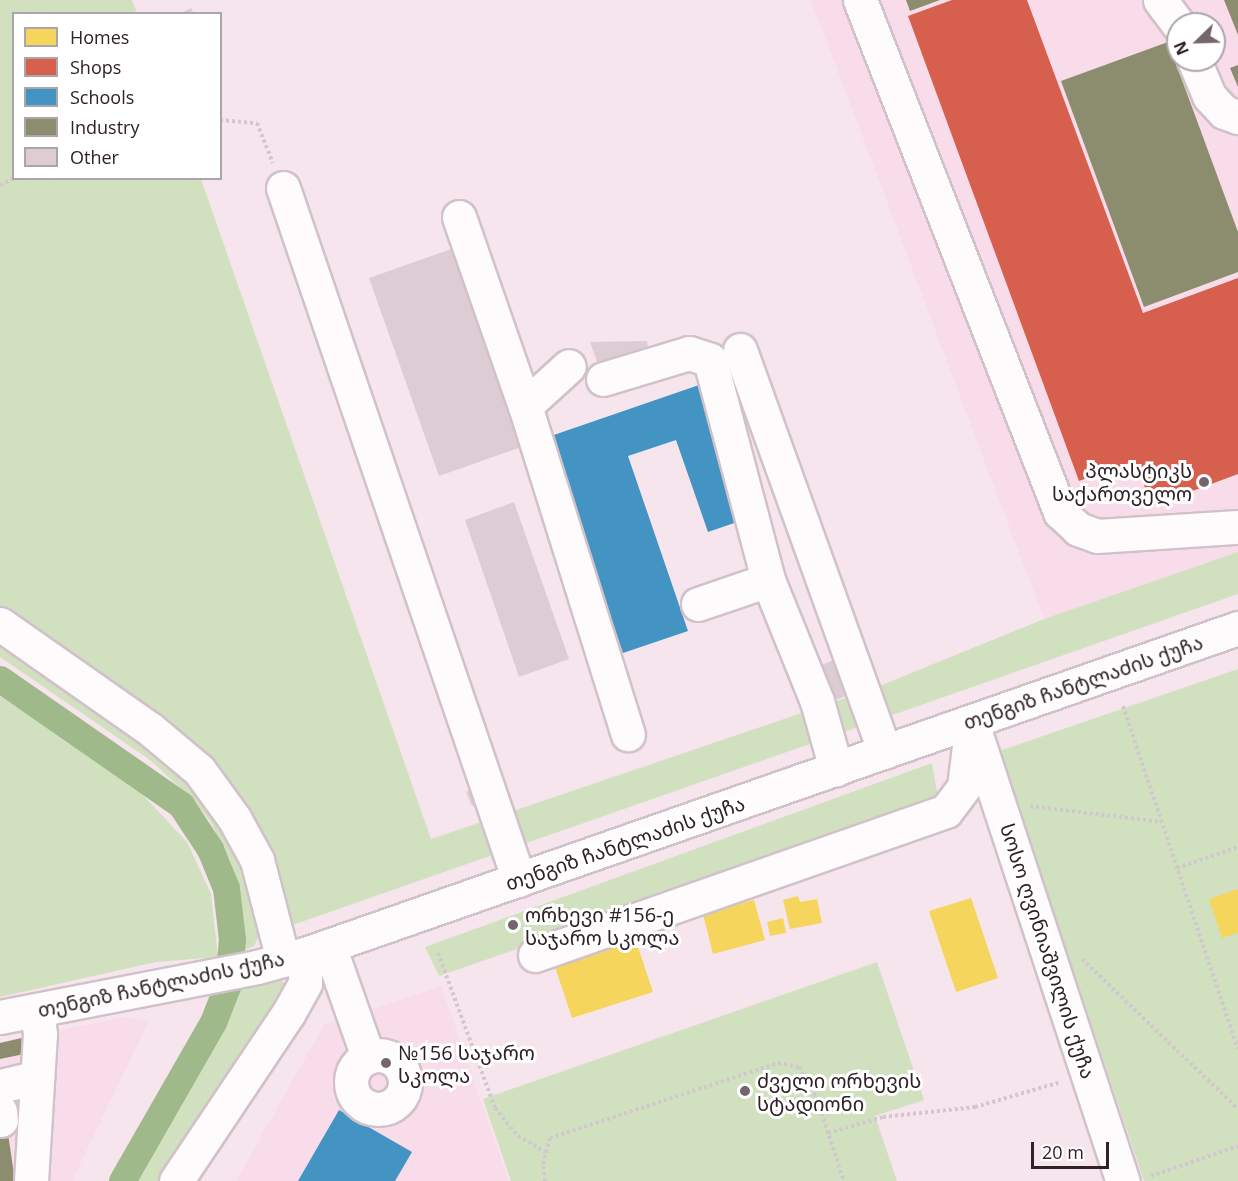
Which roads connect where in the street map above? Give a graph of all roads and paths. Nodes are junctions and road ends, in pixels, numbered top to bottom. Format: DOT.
graph roads {
  1 [pos="860,0"];
  2 [pos="1199,72"];
  3 [pos="222,120"];
  4 [pos="1235,123"];
  5 [pos="283,188"];
  6 [pos="459,218"];
  7 [pos="741,350"];
  8 [pos="569,366"];
  9 [pos="603,379"];
  10 [pos="525,406"];
  11 [pos="1238,527"];
  12 [pos="768,580"];
  13 [pos="698,604"];
  14 [pos="0,624"];
  15 [pos="1238,628"];
  16 [pos="1123,706"];
  17 [pos="972,722"];
  18 [pos="628,734"];
  19 [pos="885,752"];
  20 [pos="836,769"];
  21 [pos="1025,805"];
  22 [pos="1162,822"];
  23 [pos="1238,848"];
  24 [pos="1177,868"];
  25 [pos="519,880"];
  26 [pos="438,953"];
  27 [pos="535,955"];
  28 [pos="294,957"];
  29 [pos="1081,958"];
  30 [pos="37,1010"];
  31 [pos="0,1017"];
  32 [pos="1238,1049"];
  33 [pos="368,1057"];
  34 [pos="1088,1074"];
  35 [pos="35,1078"];
  36 [pos="0,1086"];
  37 [pos="1238,1108"];
  38 [pos="829,1132"];
  39 [pos="1238,1146"];
  40 [pos="546,1152"];
  41 [pos="1135,1179"];
  42 [pos="31,1181"];
  43 [pos="176,1181"];
  44 [pos="544,1181"];
  45 [pos="844,1181"];
  1 -- 11 [label="street"];
  2 -- 4 [label="street"];
  3 -- 5 [label="path"];
  5 -- 25 [label="street"];
  6 -- 10 [label="street"];
  7 -- 19 [label="street"];
  8 -- 10 [label="street"];
  9 -- 12 [label="street"];
  10 -- 18 [label="street"];
  12 -- 13 [label="street"];
  12 -- 20 [label="street"];
  14 -- 28 [label="street"];
  15 -- 17 [label="street, თენგიზ ჩანტლაძის ქუჩა"];
  16 -- 22 [label="path"];
  17 -- 19 [label="street, თენგიზ ჩანტლაძის ქუჩა"];
  17 -- 27 [label="street"];
  17 -- 34 [label="street, სოსო ღვინიაშვილის ქუჩა"];
  19 -- 20 [label="street, თენგიზ ჩანტლაძის ქუჩა"];
  20 -- 25 [label="street, თენგიზ ჩანტლაძის ქუჩა"];
  21 -- 22 [label="path"];
  22 -- 24 [label="path"];
  23 -- 24 [label="path"];
  24 -- 32 [label="path"];
  25 -- 28 [label="street, თენგიზ ჩანტლაძის ქუჩა"];
  26 -- 40 [label="path"];
  28 -- 30 [label="street, თენგიზ ჩანტლაძის ქუჩა"];
  28 -- 33 [label="street"];
  28 -- 43 [label="street"];
  29 -- 37 [label="path"];
  30 -- 31 [label="street, თენგიზ ჩანტლაძის ქუჩა"];
  30 -- 35 [label="street"];
  34 -- 38 [label="path"];
  34 -- 41 [label="street, სოსო ღვინიაშვილის ქუჩა"];
  35 -- 36 [label="street"];
  35 -- 42 [label="street"];
  38 -- 40 [label="path"];
  38 -- 45 [label="path"];
  39 -- 41 [label="path"];
  40 -- 44 [label="path"];
}
